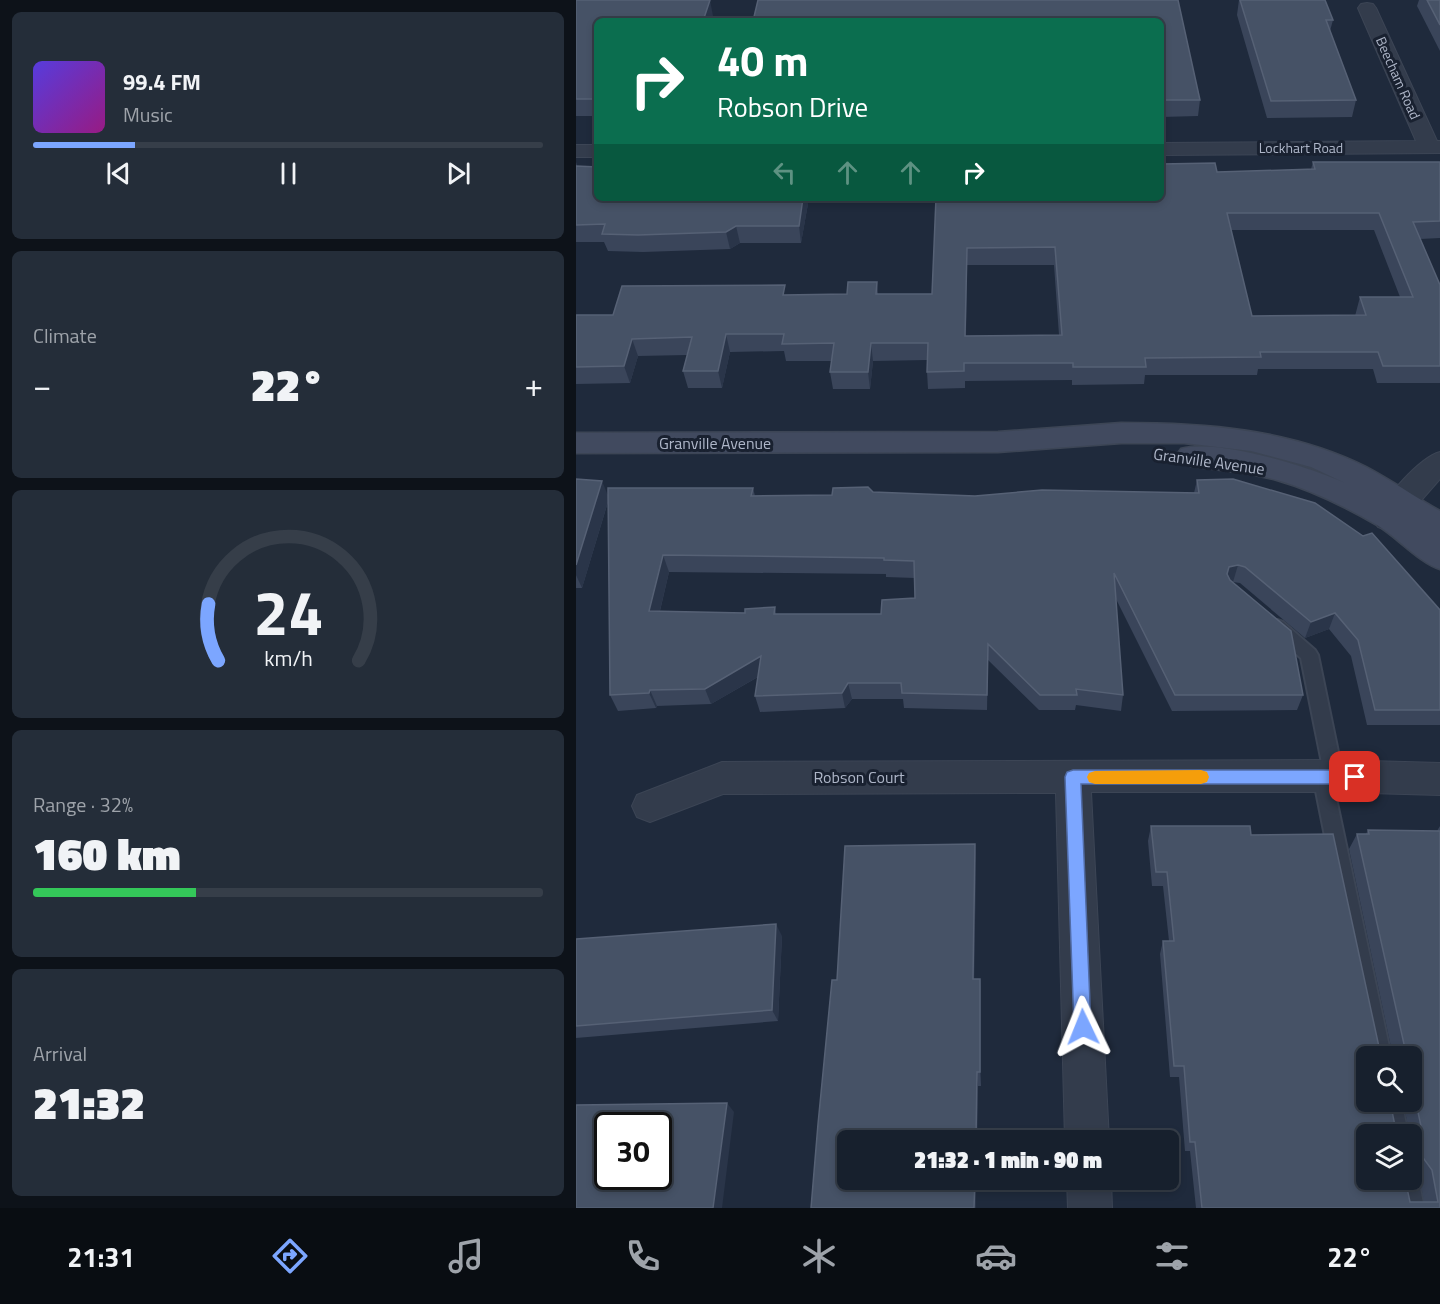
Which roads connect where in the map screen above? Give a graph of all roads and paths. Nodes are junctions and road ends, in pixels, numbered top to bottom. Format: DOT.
graph roads {
  1 [pos="1367,8"];
  2 [pos="1435,147"];
  3 [pos="1164,148"];
  4 [pos="576,151"];
  5 [pos="594,151"];
  6 [pos="576,443"];
  7 [pos="1440,462"];
  8 [pos="1396,510"];
  9 [pos="1440,526"];
  10 [pos="1440,557"];
  11 [pos="1267,619"];
  12 [pos="1328,776"];
  13 [pos="1073,777"];
  14 [pos="1440,779"];
  15 [pos="650,806"];
  16 [pos="1378,1046"];
  17 [pos="1087,1130"];
  18 [pos="1089,1190"];
  19 [pos="1408,1190"];
  20 [pos="1090,1208"];
  21 [pos="1412,1208"];
  1 -- 2 [label="street, Beecham Road"];
  2 -- 3 [label="street, Lockhart Road"];
  4 -- 5 [label="street"];
  6 -- 8 [label="street, Granville Avenue"];
  7 -- 8 [label="street"];
  8 -- 9 [label="street"];
  8 -- 10 [label="street"];
  11 -- 12 [label="lane"];
  12 -- 13 [label="street, Robson Court"];
  12 -- 14 [label="street, Robson Court"];
  12 -- 16 [label="lane"];
  13 -- 15 [label="street, Robson Court"];
  13 -- 17 [label="street"];
  18 -- 20 [label="street"];
  19 -- 21 [label="lane"];
}
